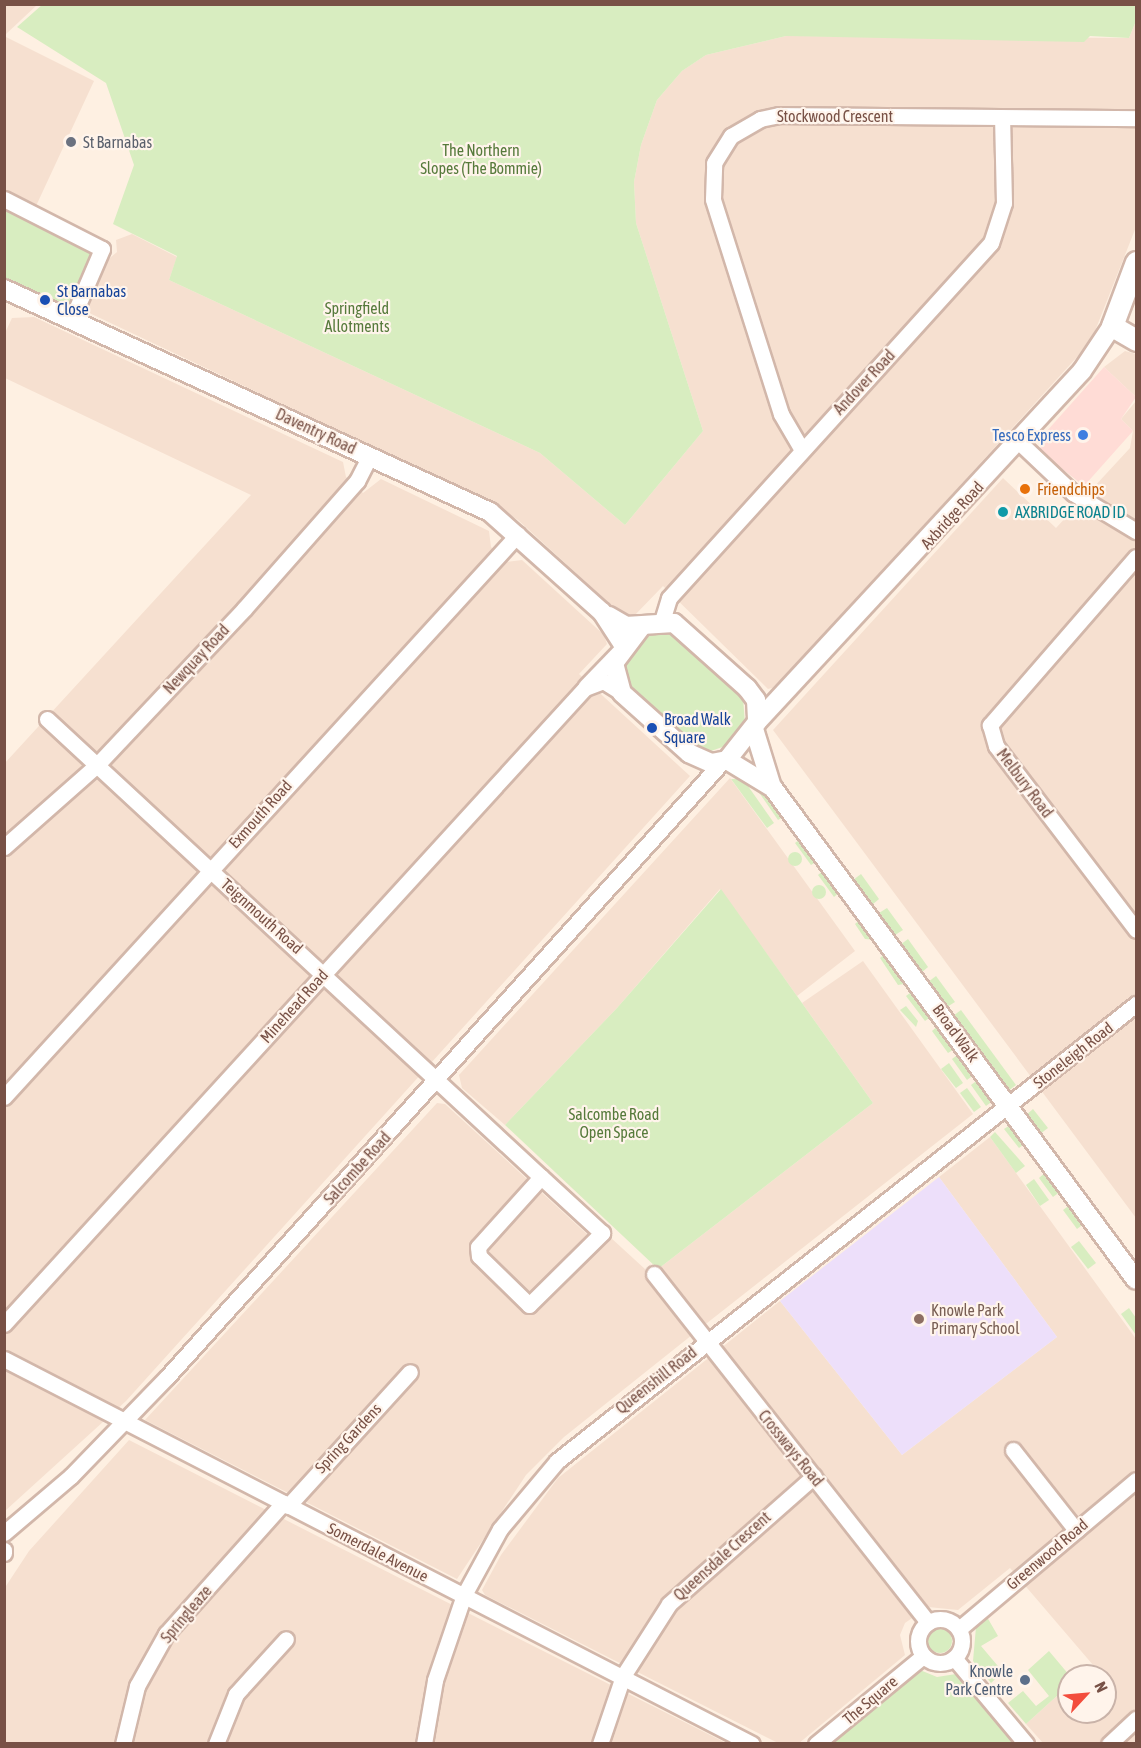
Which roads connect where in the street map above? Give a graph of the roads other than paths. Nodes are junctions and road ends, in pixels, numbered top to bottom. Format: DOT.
graph roads {
  1 [pos="1002,118"];
  2 [pos="1137,118"];
  3 [pos="4,199"];
  4 [pos="1137,262"];
  5 [pos="4,289"];
  6 [pos="72,319"];
  7 [pos="1112,326"];
  8 [pos="1137,340"];
  9 [pos="1018,441"];
  10 [pos="801,450"];
  11 [pos="370,456"];
  12 [pos="1137,531"];
  13 [pos="518,534"];
  14 [pos="1137,558"];
  15 [pos="602,612"];
  16 [pos="662,621"];
  17 [pos="642,626"];
  18 [pos="621,649"];
  19 [pos="585,688"];
  20 [pos="747,688"];
  21 [pos="622,693"];
  22 [pos="784,697"];
  23 [pos="47,719"];
  24 [pos="755,725"];
  25 [pos="689,753"];
  26 [pos="724,761"];
  27 [pos="97,765"];
  28 [pos="773,788"];
  29 [pos="698,791"];
  30 [pos="4,847"];
  31 [pos="211,869"];
  32 [pos="1137,930"];
  33 [pos="325,973"];
  34 [pos="1137,1004"];
  35 [pos="438,1080"];
  36 [pos="4,1096"];
  37 [pos="1008,1105"];
  38 [pos="541,1177"];
  39 [pos="654,1274"];
  40 [pos="1137,1280"];
  41 [pos="4,1324"];
  42 [pos="705,1341"];
  43 [pos="4,1359"];
  44 [pos="410,1372"];
  45 [pos="124,1422"];
  46 [pos="1012,1450"];
  47 [pos="814,1476"];
  48 [pos="1137,1480"];
  49 [pos="285,1504"];
  50 [pos="1076,1530"];
  51 [pos="4,1533"];
  52 [pos="464,1595"];
  53 [pos="928,1622"];
  54 [pos="958,1629"];
  55 [pos="286,1639"];
  56 [pos="922,1656"];
  57 [pos="955,1659"];
  58 [pos="622,1676"];
  59 [pos="1137,1719"];
  60 [pos="123,1743"];
  61 [pos="216,1743"];
  62 [pos="424,1743"];
  63 [pos="600,1743"];
  64 [pos="752,1743"];
  65 [pos="816,1743"];
  66 [pos="1026,1743"];
  67 [pos="1109,1743"];
  1 -- 2 [label="street, Stockwood Crescent"];
  1 -- 10 [label="street, Andover Road"];
  1 -- 10 [label="street, Stockwood Crescent"];
  3 -- 6 [label="street"];
  4 -- 7 [label="main road"];
  5 -- 6 [label="street, Daventry Road"];
  6 -- 11 [label="street, Daventry Road"];
  7 -- 8 [label="main road"];
  7 -- 9 [label="street, Axbridge Road"];
  9 -- 12 [label="street"];
  9 -- 22 [label="street, Axbridge Road"];
  10 -- 16 [label="street, Andover Road"];
  11 -- 13 [label="street, Daventry Road"];
  11 -- 27 [label="street, Newquay Road"];
  13 -- 15 [label="street, Daventry Road"];
  13 -- 31 [label="street, Exmouth Road"];
  14 -- 32 [label="street, Melbury Road"];
  15 -- 17 [label="street, Daventry Road"];
  15 -- 18 [label="street, Daventry Road"];
  16 -- 17 [label="street"];
  16 -- 20 [label="street"];
  17 -- 18 [label="street"];
  18 -- 19 [label="street, Minehead Road"];
  18 -- 21 [label="street"];
  19 -- 21 [label="street"];
  19 -- 33 [label="street, Minehead Road"];
  20 -- 22 [label="street"];
  20 -- 24 [label="street"];
  21 -- 25 [label="street"];
  22 -- 24 [label="street, Axbridge Road"];
  23 -- 27 [label="street, Teignmouth Road"];
  24 -- 26 [label="street"];
  24 -- 28 [label="street, Broad Walk"];
  25 -- 26 [label="street"];
  25 -- 29 [label="street"];
  26 -- 28 [label="street, Broad Walk"];
  26 -- 29 [label="street, Salcombe Road"];
  27 -- 30 [label="street, Newquay Road"];
  27 -- 31 [label="street, Teignmouth Road"];
  28 -- 37 [label="street, Broad Walk"];
  29 -- 35 [label="street, Salcombe Road"];
  31 -- 33 [label="street, Teignmouth Road"];
  31 -- 36 [label="street, Exmouth Road"];
  33 -- 35 [label="street, Teignmouth Road"];
  33 -- 41 [label="street, Minehead Road"];
  34 -- 37 [label="street, Stoneleigh Road"];
  35 -- 38 [label="street, Teignmouth Road"];
  35 -- 45 [label="street, Salcombe Road"];
  37 -- 40 [label="street, Broad Walk"];
  37 -- 42 [label="street, Queenshill Road"];
  38 -- 38 [label="street, Teignmouth Road"];
  39 -- 42 [label="street, Crossways Road"];
  42 -- 47 [label="street, Crossways Road"];
  42 -- 52 [label="street, Queenshill Road"];
  43 -- 45 [label="street, Somerdale Avenue"];
  44 -- 49 [label="street, Spring Gardens"];
  45 -- 49 [label="street, Somerdale Avenue"];
  45 -- 51 [label="street, Salcombe Road"];
  46 -- 50 [label="street"];
  47 -- 53 [label="street, Crossways Road"];
  47 -- 58 [label="street, Queensdale Crescent"];
  48 -- 50 [label="street, Greenwood Road"];
  49 -- 52 [label="street, Somerdale Avenue"];
  49 -- 60 [label="street, Springleaze"];
  50 -- 54 [label="street, Greenwood Road"];
  52 -- 58 [label="street, Somerdale Avenue"];
  52 -- 62 [label="street, Queenshill Road"];
  53 -- 54 [label="street"];
  53 -- 56 [label="street"];
  54 -- 57 [label="street"];
  55 -- 61 [label="street"];
  56 -- 57 [label="street"];
  56 -- 65 [label="street, The Square"];
  57 -- 66 [label="street"];
  58 -- 63 [label="street, Queensdale Crescent"];
  58 -- 64 [label="street, Somerdale Avenue"];
  59 -- 67 [label="street"];
}
